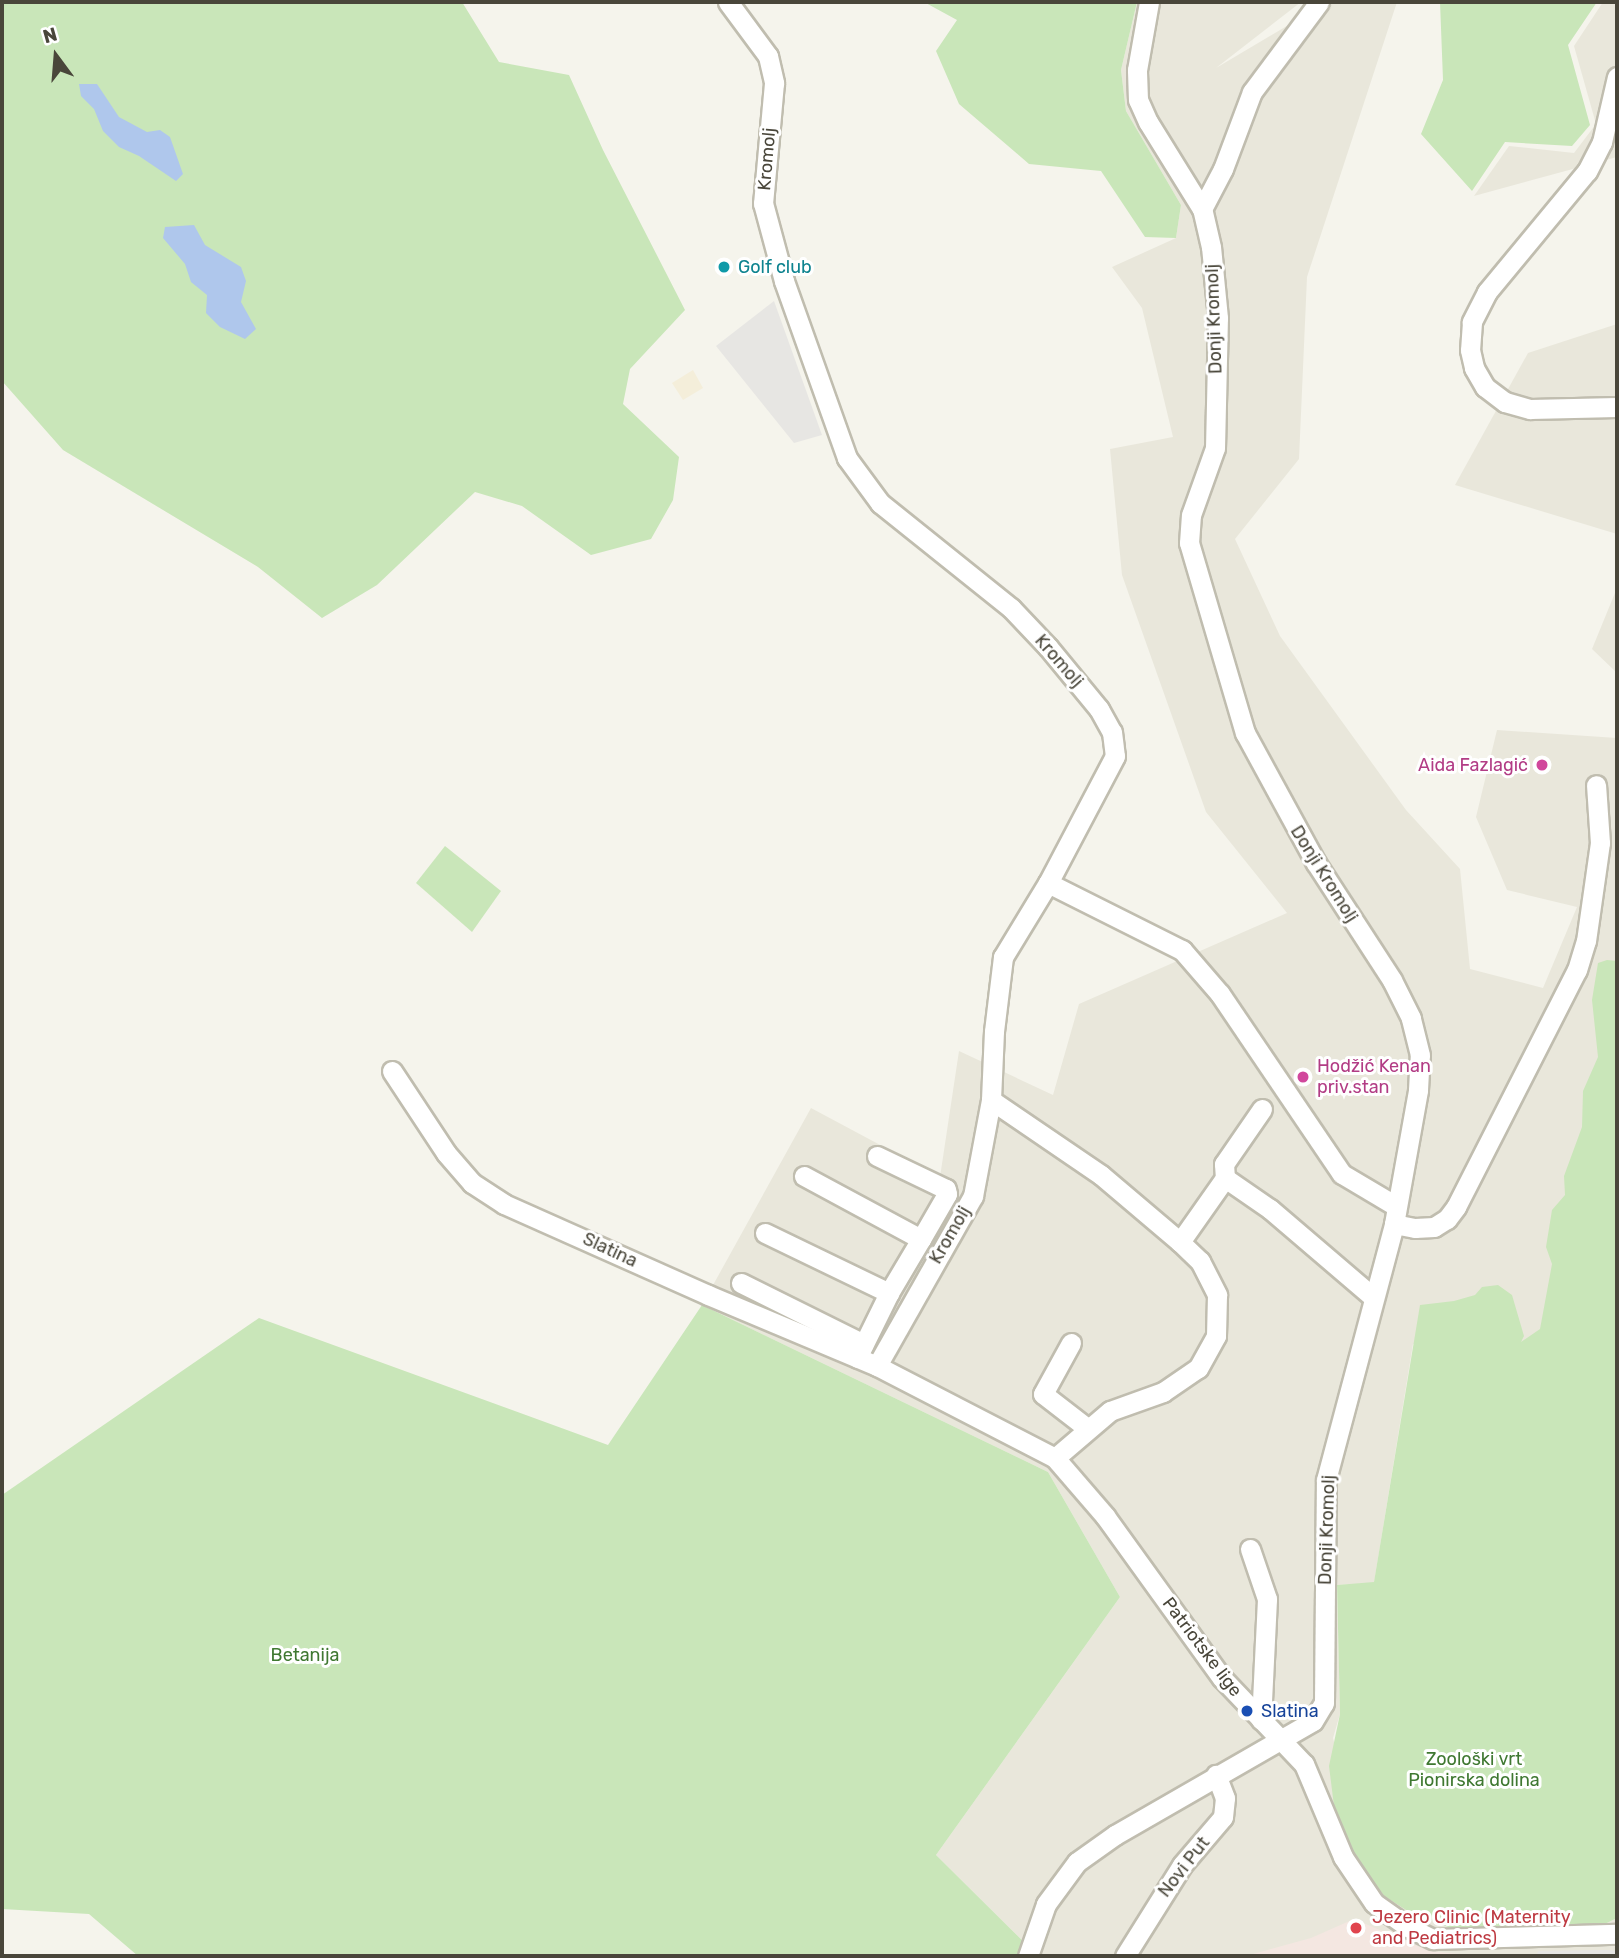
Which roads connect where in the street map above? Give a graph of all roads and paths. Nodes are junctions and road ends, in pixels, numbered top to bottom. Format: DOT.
graph roads {
  1 [pos="728,2"];
  2 [pos="1149,2"];
  3 [pos="1319,2"];
  4 [pos="1617,77"];
  5 [pos="1202,209"];
  6 [pos="1617,407"];
  7 [pos="1596,785"];
  8 [pos="1048,883"];
  9 [pos="393,1071"];
  10 [pos="991,1100"];
  11 [pos="1262,1109"];
  12 [pos="877,1156"];
  13 [pos="804,1176"];
  14 [pos="1224,1178"];
  15 [pos="1395,1215"];
  16 [pos="765,1233"];
  17 [pos="921,1239"];
  18 [pos="1180,1242"];
  19 [pos="741,1283"];
  20 [pos="889,1293"];
  21 [pos="1373,1297"];
  22 [pos="1071,1343"];
  23 [pos="860,1351"];
  24 [pos="877,1366"];
  25 [pos="1087,1428"];
  26 [pos="1055,1458"];
  27 [pos="1250,1549"];
  28 [pos="1261,1720"];
  29 [pos="1279,1738"];
  30 [pos="1216,1775"];
  31 [pos="1617,1934"];
  32 [pos="1430,1948"];
  33 [pos="1028,1956"];
  34 [pos="1125,1956"];
  1 -- 8 [label="street, Kromolj"];
  2 -- 5 [label="street, Donji Kromolj"];
  3 -- 5 [label="street"];
  4 -- 6 [label="street"];
  5 -- 15 [label="street, Donji Kromolj"];
  7 -- 15 [label="street"];
  8 -- 10 [label="street, Kromolj"];
  8 -- 15 [label="street"];
  9 -- 23 [label="street, Slatina"];
  10 -- 18 [label="street"];
  10 -- 24 [label="street, Kromolj"];
  11 -- 14 [label="street"];
  12 -- 17 [label="street"];
  13 -- 17 [label="street"];
  14 -- 18 [label="street"];
  14 -- 21 [label="street"];
  15 -- 21 [label="street, Donji Kromolj"];
  16 -- 20 [label="street"];
  17 -- 20 [label="street"];
  18 -- 25 [label="street"];
  19 -- 23 [label="street"];
  20 -- 23 [label="street"];
  21 -- 29 [label="street, Donji Kromolj"];
  22 -- 25 [label="street"];
  23 -- 24 [label="street, Slatina"];
  24 -- 26 [label="street, Patriotske lige"];
  25 -- 26 [label="street"];
  26 -- 28 [label="street, Patriotske lige"];
  27 -- 28 [label="street"];
  28 -- 29 [label="street, Patriotske lige"];
  29 -- 30 [label="street, Donji Kromolj"];
  29 -- 32 [label="street, Patriotske lige"];
  30 -- 33 [label="street, Donji Kromolj"];
  30 -- 34 [label="street, Novi Put"];
  31 -- 32 [label="street, Patriotske lige"];
}
